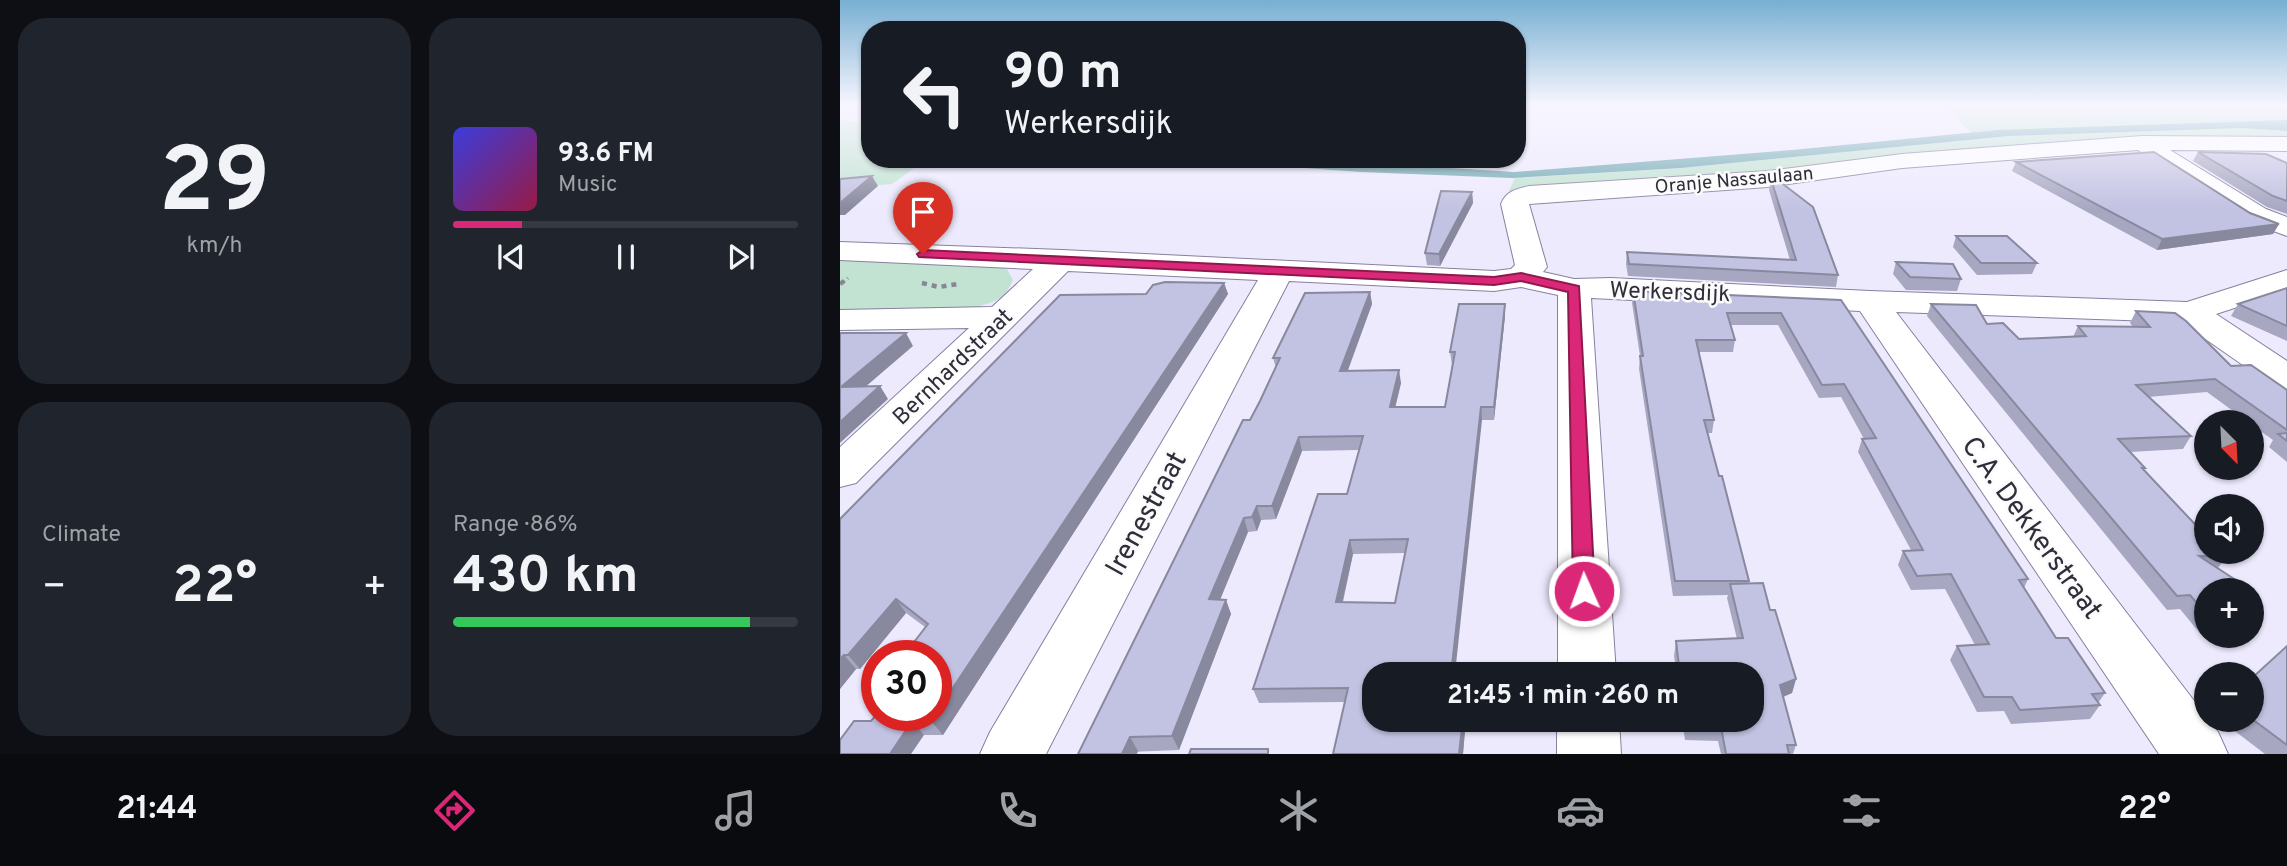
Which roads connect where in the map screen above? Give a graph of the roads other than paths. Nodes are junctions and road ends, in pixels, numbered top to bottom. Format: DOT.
graph roads {
  1 [pos="2142,143"];
  2 [pos="2287,144"];
  3 [pos="2287,227"];
  4 [pos="840,251"];
  5 [pos="1062,259"];
  6 [pos="1278,272"];
  7 [pos="1521,277"];
  8 [pos="2287,279"];
  9 [pos="1574,289"];
  10 [pos="1870,301"];
  11 [pos="2189,313"];
  12 [pos="1004,317"];
  13 [pos="840,320"];
  14 [pos="2287,378"];
  15 [pos="840,472"];
  16 [pos="1587,662"];
  17 [pos="1588,732"];
  18 [pos="1012,754"];
  19 [pos="1589,754"];
  20 [pos="2196,754"];
  1 -- 2 [label="street, Oranje Nassaulaan"];
  1 -- 3 [label="street"];
  1 -- 7 [label="street, Oranje Nassaulaan"];
  4 -- 5 [label="street, Werkersdijk"];
  5 -- 6 [label="street, Werkersdijk"];
  5 -- 12 [label="street, Bernhardstraat"];
  6 -- 7 [label="street, Werkersdijk"];
  6 -- 18 [label="street, Irenestraat"];
  7 -- 9 [label="street, Werkersdijk"];
  8 -- 11 [label="street, Werkersdijk"];
  9 -- 10 [label="street, Werkersdijk"];
  9 -- 16 [label="street"];
  10 -- 11 [label="street, Werkersdijk"];
  10 -- 20 [label="street, C.A. Dekkerstraat"];
  11 -- 14 [label="street"];
  12 -- 13 [label="street"];
  12 -- 15 [label="street, Bernhardstraat"];
  17 -- 19 [label="street"];
}
